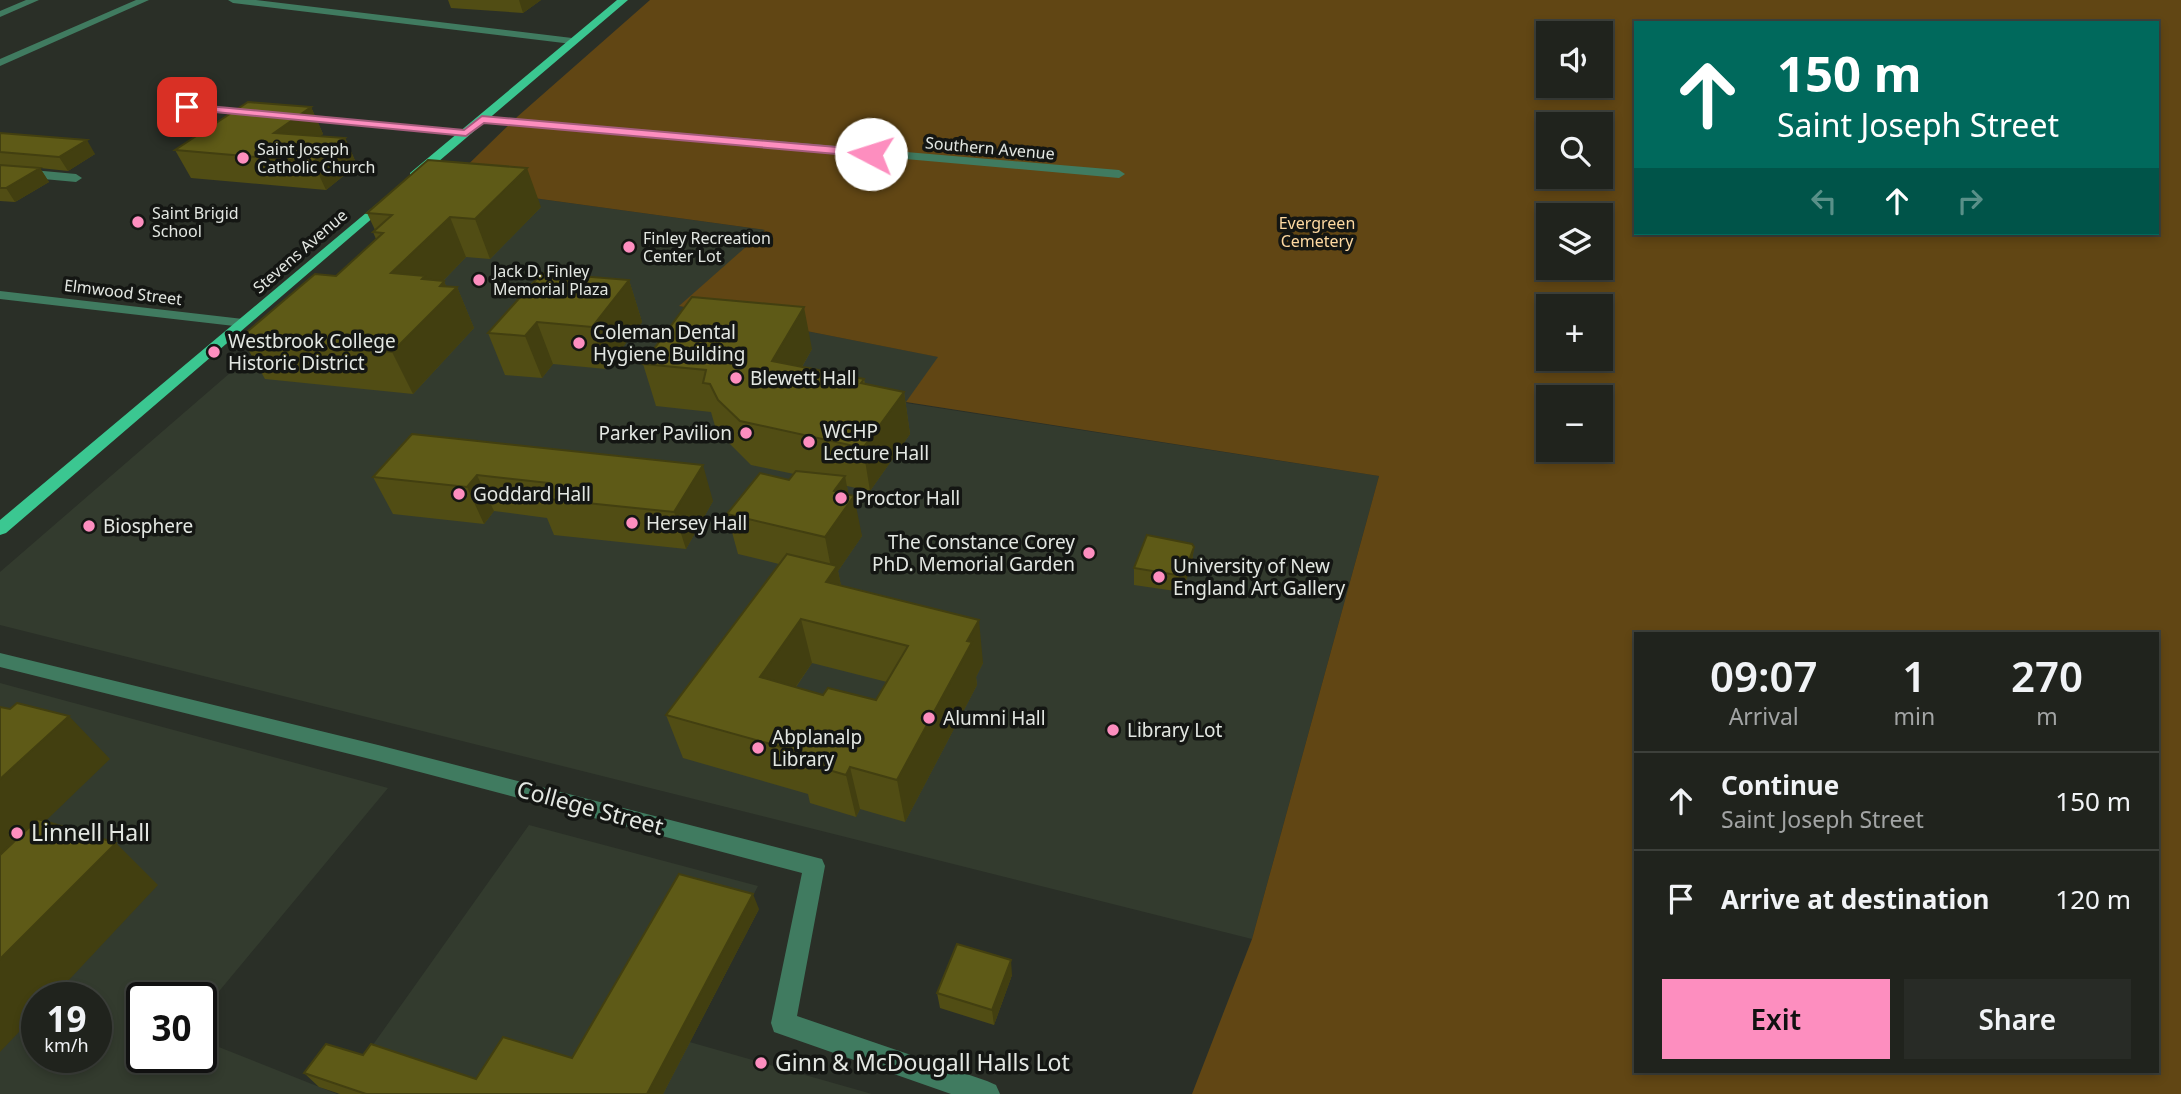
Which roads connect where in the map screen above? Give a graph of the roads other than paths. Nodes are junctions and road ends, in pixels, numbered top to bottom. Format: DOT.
graph roads {
  1 [pos="34,0"];
  2 [pos="144,0"];
  3 [pos="233,0"];
  4 [pos="623,0"];
  5 [pos="0,14"];
  6 [pos="572,41"];
  7 [pos="0,63"];
  8 [pos="187,107"];
  9 [pos="269,114"];
  10 [pos="282,116"];
  11 [pos="482,119"];
  12 [pos="466,133"];
  13 [pos="0,172"];
  14 [pos="1118,174"];
  15 [pos="76,178"];
  16 [pos="0,295"];
  17 [pos="243,323"];
  18 [pos="0,529"];
  19 [pos="0,660"];
  20 [pos="987,1094"];
  1 -- 5 [label="street"];
  2 -- 7 [label="street"];
  3 -- 6 [label="street"];
  4 -- 6 [label="main road, Stevens Avenue"];
  6 -- 11 [label="main road, Stevens Avenue"];
  8 -- 9 [label="street"];
  10 -- 12 [label="street"];
  11 -- 12 [label="main road, Stevens Avenue"];
  11 -- 14 [label="street, Southern Avenue"];
  12 -- 17 [label="main road, Stevens Avenue"];
  13 -- 15 [label="street"];
  16 -- 17 [label="street, Elmwood Street"];
  17 -- 18 [label="main road, Stevens Avenue"];
  19 -- 20 [label="street, College Street"];
}
